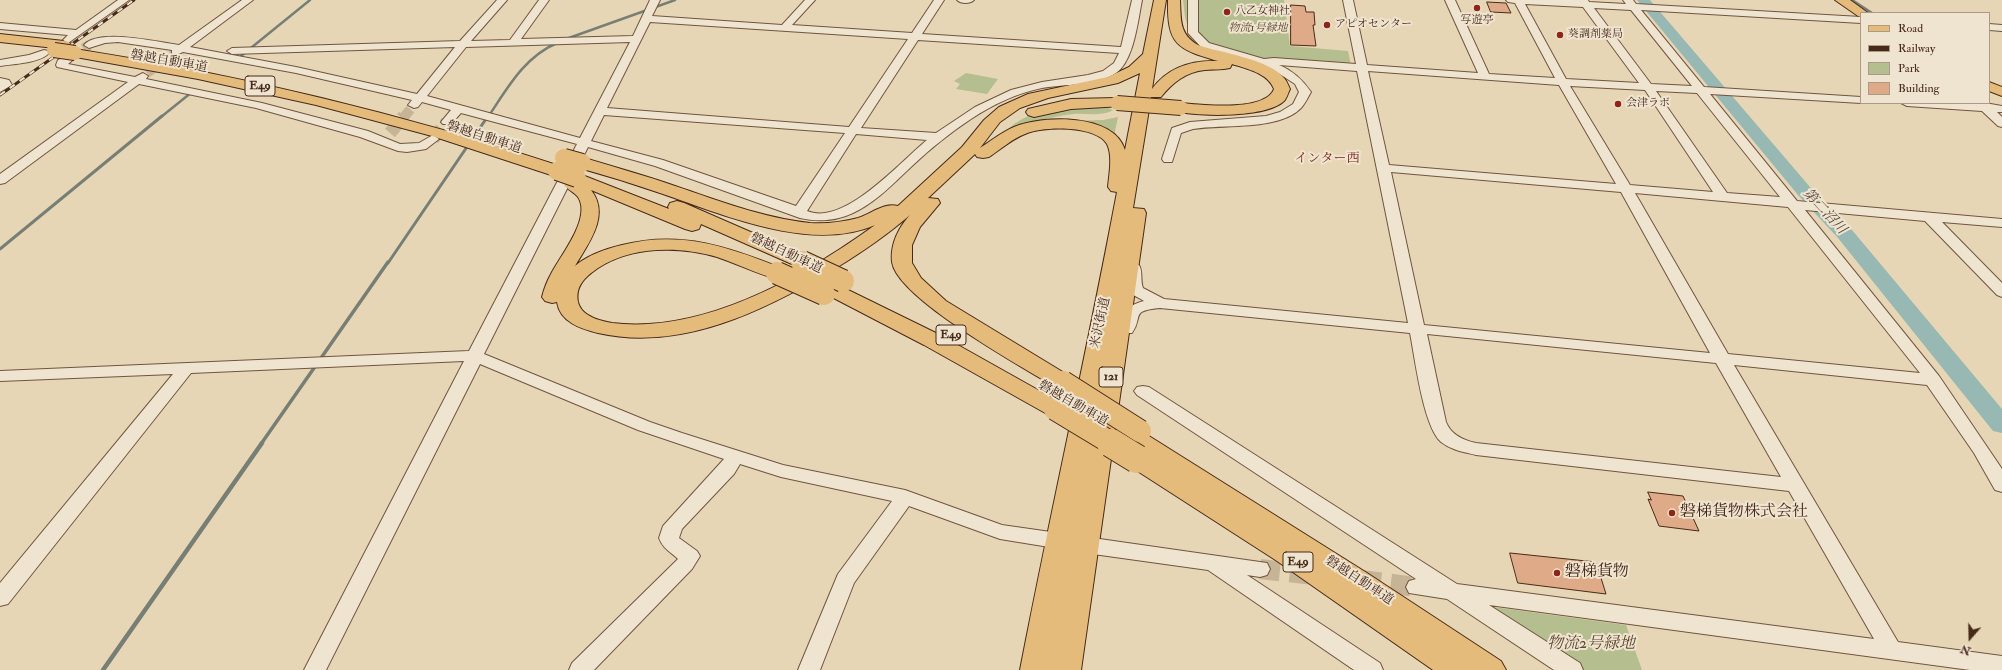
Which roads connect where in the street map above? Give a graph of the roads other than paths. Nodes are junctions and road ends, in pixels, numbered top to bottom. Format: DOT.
graph roads {
  1 [pos="124,0"];
  2 [pos="248,0"];
  3 [pos="502,0"];
  4 [pos="544,0"];
  5 [pos="810,0"];
  6 [pos="939,0"];
  7 [pos="962,0"];
  8 [pos="969,0"];
  9 [pos="1137,0"];
  10 [pos="1160,0"];
  11 [pos="1173,0"];
  12 [pos="1193,0"];
  13 [pos="1348,0"];
  14 [pos="1450,0"];
  15 [pos="1510,0"];
  16 [pos="1519,0"];
  17 [pos="1841,0"];
  18 [pos="1585,2"];
  19 [pos="1640,6"];
  20 [pos="651,9"];
  21 [pos="1860,12"];
  22 [pos="1860,20"];
  23 [pos="0,26"];
  24 [pos="1990,27"];
  25 [pos="784,28"];
  26 [pos="2002,28"];
  27 [pos="76,33"];
  28 [pos="915,36"];
  29 [pos="0,38"];
  30 [pos="637,39"];
  31 [pos="513,42"];
  32 [pos="0,43"];
  33 [pos="463,44"];
  34 [pos="68,49"];
  35 [pos="1124,50"];
  36 [pos="178,51"];
  37 [pos="204,52"];
  38 [pos="1150,56"];
  39 [pos="1261,62"];
  40 [pos="0,63"];
  41 [pos="1363,68"];
  42 [pos="142,77"];
  43 [pos="1485,77"];
  44 [pos="0,81"];
  45 [pos="1562,82"];
  46 [pos="1990,86"];
  47 [pos="1648,87"];
  48 [pos="0,89"];
  49 [pos="1713,91"];
  50 [pos="2002,92"];
  51 [pos="1156,94"];
  52 [pos="1860,100"];
  53 [pos="417,102"];
  54 [pos="1932,104"];
  55 [pos="1180,105"];
  56 [pos="1982,106"];
  57 [pos="458,109"];
  58 [pos="2002,109"];
  59 [pos="600,111"];
  60 [pos="2002,123"];
  61 [pos="442,130"];
  62 [pos="853,130"];
  63 [pos="937,137"];
  64 [pos="585,142"];
  65 [pos="511,151"];
  66 [pos="976,152"];
  67 [pos="1168,159"];
  68 [pos="559,167"];
  69 [pos="1383,168"];
  70 [pos="578,174"];
  71 [pos="0,180"];
  72 [pos="1626,189"];
  73 [pos="933,192"];
  74 [pos="1723,196"];
  75 [pos="1790,203"];
  76 [pos="799,212"];
  77 [pos="1928,216"];
  78 [pos="2002,222"];
  79 [pos="1122,260"];
  80 [pos="789,267"];
  81 [pos="833,288"];
  82 [pos="2002,292"];
  83 [pos="1160,303"];
  84 [pos="1418,330"];
  85 [pos="474,356"];
  86 [pos="1722,359"];
  87 [pos="187,367"];
  88 [pos="0,376"];
  89 [pos="1111,377"];
  90 [pos="1933,380"];
  91 [pos="1143,392"];
  92 [pos="1059,395"];
  93 [pos="1136,442"];
  94 [pos="736,456"];
  95 [pos="1795,485"];
  96 [pos="2002,485"];
  97 [pos="905,497"];
  98 [pos="1072,544"];
  99 [pos="1213,563"];
  100 [pos="1260,569"];
  101 [pos="1416,587"];
  102 [pos="1453,591"];
  103 [pos="0,598"];
  104 [pos="1892,651"];
  105 [pos="2002,664"];
  106 [pos="321,669"];
  107 [pos="580,670"];
  108 [pos="809,670"];
  109 [pos="1036,670"];
  110 [pos="1065,670"];
  111 [pos="1372,670"];
  112 [pos="1457,670"];
  113 [pos="1490,670"];
  114 [pos="1572,670"];
  1 -- 27 [label="street"];
  2 -- 36 [label="street"];
  3 -- 33 [label="street"];
  4 -- 31 [label="street"];
  5 -- 25 [label="street"];
  6 -- 28 [label="street"];
  7 -- 8 [label="street"];
  9 -- 35 [label="street"];
  10 -- 38 [label="highway, 米沢街道 / 121"];
  11 -- 51 [label="highway, 米沢街道 / 121"];
  11 -- 55 [label="highway"];
  12 -- 39 [label="street"];
  13 -- 41 [label="street"];
  14 -- 43 [label="street"];
  15 -- 16 [label="street"];
  16 -- 18 [label="street"];
  16 -- 45 [label="street"];
  17 -- 21 [label="main road"];
  18 -- 19 [label="street"];
  18 -- 47 [label="street"];
  19 -- 22 [label="street"];
  19 -- 49 [label="street"];
  20 -- 25 [label="street"];
  20 -- 30 [label="street"];
  23 -- 27 [label="street"];
  24 -- 26 [label="street"];
  25 -- 28 [label="street"];
  27 -- 34 [label="street"];
  28 -- 35 [label="street"];
  28 -- 62 [label="street"];
  29 -- 34 [label="highway, 磐越自動車道 / E49"];
  30 -- 31 [label="street"];
  30 -- 59 [label="street"];
  31 -- 33 [label="street"];
  32 -- 34 [label="highway, 磐越自動車道 / E49"];
  33 -- 37 [label="street"];
  33 -- 53 [label="street"];
  34 -- 36 [label="street"];
  34 -- 40 [label="street"];
  34 -- 42 [label="street"];
  34 -- 61 [label="highway, 磐越自動車道 / E49"];
  35 -- 63 [label="street"];
  36 -- 37 [label="street"];
  37 -- 53 [label="street"];
  38 -- 66 [label="highway"];
  38 -- 79 [label="highway, 米沢街道 / 121"];
  39 -- 41 [label="street"];
  39 -- 67 [label="street"];
  41 -- 43 [label="street"];
  41 -- 69 [label="street"];
  42 -- 61 [label="street"];
  42 -- 71 [label="street"];
  43 -- 45 [label="street"];
  44 -- 48 [label="street"];
  45 -- 47 [label="street"];
  45 -- 72 [label="street"];
  46 -- 50 [label="main road"];
  47 -- 49 [label="street"];
  47 -- 74 [label="street"];
  49 -- 52 [label="street"];
  49 -- 75 [label="street"];
  51 -- 55 [label="highway"];
  51 -- 79 [label="highway, 米沢街道 / 121"];
  53 -- 57 [label="street"];
  54 -- 56 [label="street"];
  55 -- 66 [label="highway, bridge"];
  56 -- 58 [label="street"];
  56 -- 60 [label="street"];
  57 -- 61 [label="street"];
  57 -- 64 [label="street"];
  59 -- 62 [label="street"];
  59 -- 64 [label="street"];
  61 -- 65 [label="highway"];
  61 -- 65 [label="highway, 磐越自動車道 / E49"];
  62 -- 63 [label="street"];
  62 -- 76 [label="street"];
  63 -- 76 [label="street"];
  64 -- 76 [label="street"];
  64 -- 85 [label="street"];
  65 -- 68 [label="highway"];
  66 -- 73 [label="highway"];
  66 -- 79 [label="highway"];
  68 -- 70 [label="highway"];
  68 -- 70 [label="highway, bridge"];
  69 -- 72 [label="street"];
  69 -- 84 [label="street"];
  70 -- 73 [label="highway"];
  70 -- 73 [label="highway"];
  70 -- 80 [label="highway, 磐越自動車道 / E49"];
  72 -- 74 [label="street"];
  72 -- 86 [label="street"];
  73 -- 80 [label="highway"];
  73 -- 92 [label="highway"];
  74 -- 75 [label="street"];
  75 -- 77 [label="street"];
  75 -- 90 [label="street"];
  77 -- 78 [label="street"];
  77 -- 82 [label="street"];
  79 -- 83 [label="street"];
  79 -- 89 [label="highway, 米沢街道 / 121"];
  79 -- 98 [label="highway, 米沢街道 / 121"];
  80 -- 81 [label="highway, bridge"];
  80 -- 81 [label="highway, 磐越自動車道 / E49, bridge"];
  81 -- 92 [label="highway, 磐越自動車道 / E49"];
  81 -- 92 [label="highway, 磐越自動車道 / E49"];
  83 -- 84 [label="street"];
  83 -- 89 [label="street"];
  84 -- 86 [label="street"];
  84 -- 95 [label="street"];
  85 -- 87 [label="street"];
  85 -- 94 [label="street"];
  85 -- 106 [label="street"];
  86 -- 90 [label="street"];
  86 -- 95 [label="street"];
  87 -- 88 [label="street"];
  87 -- 103 [label="street"];
  89 -- 98 [label="highway, 米沢街道 / 121"];
  90 -- 96 [label="street"];
  91 -- 102 [label="street"];
  92 -- 93 [label="highway, 磐越自動車道 / E49, bridge"];
  93 -- 112 [label="highway, 磐越自動車道 / E49"];
  93 -- 113 [label="highway, 磐越自動車道 / E49"];
  94 -- 97 [label="street"];
  94 -- 107 [label="street"];
  95 -- 104 [label="street"];
  97 -- 98 [label="street"];
  97 -- 108 [label="street"];
  98 -- 99 [label="street"];
  98 -- 109 [label="highway, 米沢街道 / 121"];
  98 -- 110 [label="highway, 米沢街道 / 121"];
  99 -- 100 [label="street"];
  99 -- 111 [label="street"];
  101 -- 102 [label="street"];
  102 -- 104 [label="street"];
  102 -- 114 [label="street"];
  104 -- 105 [label="street"];
}
